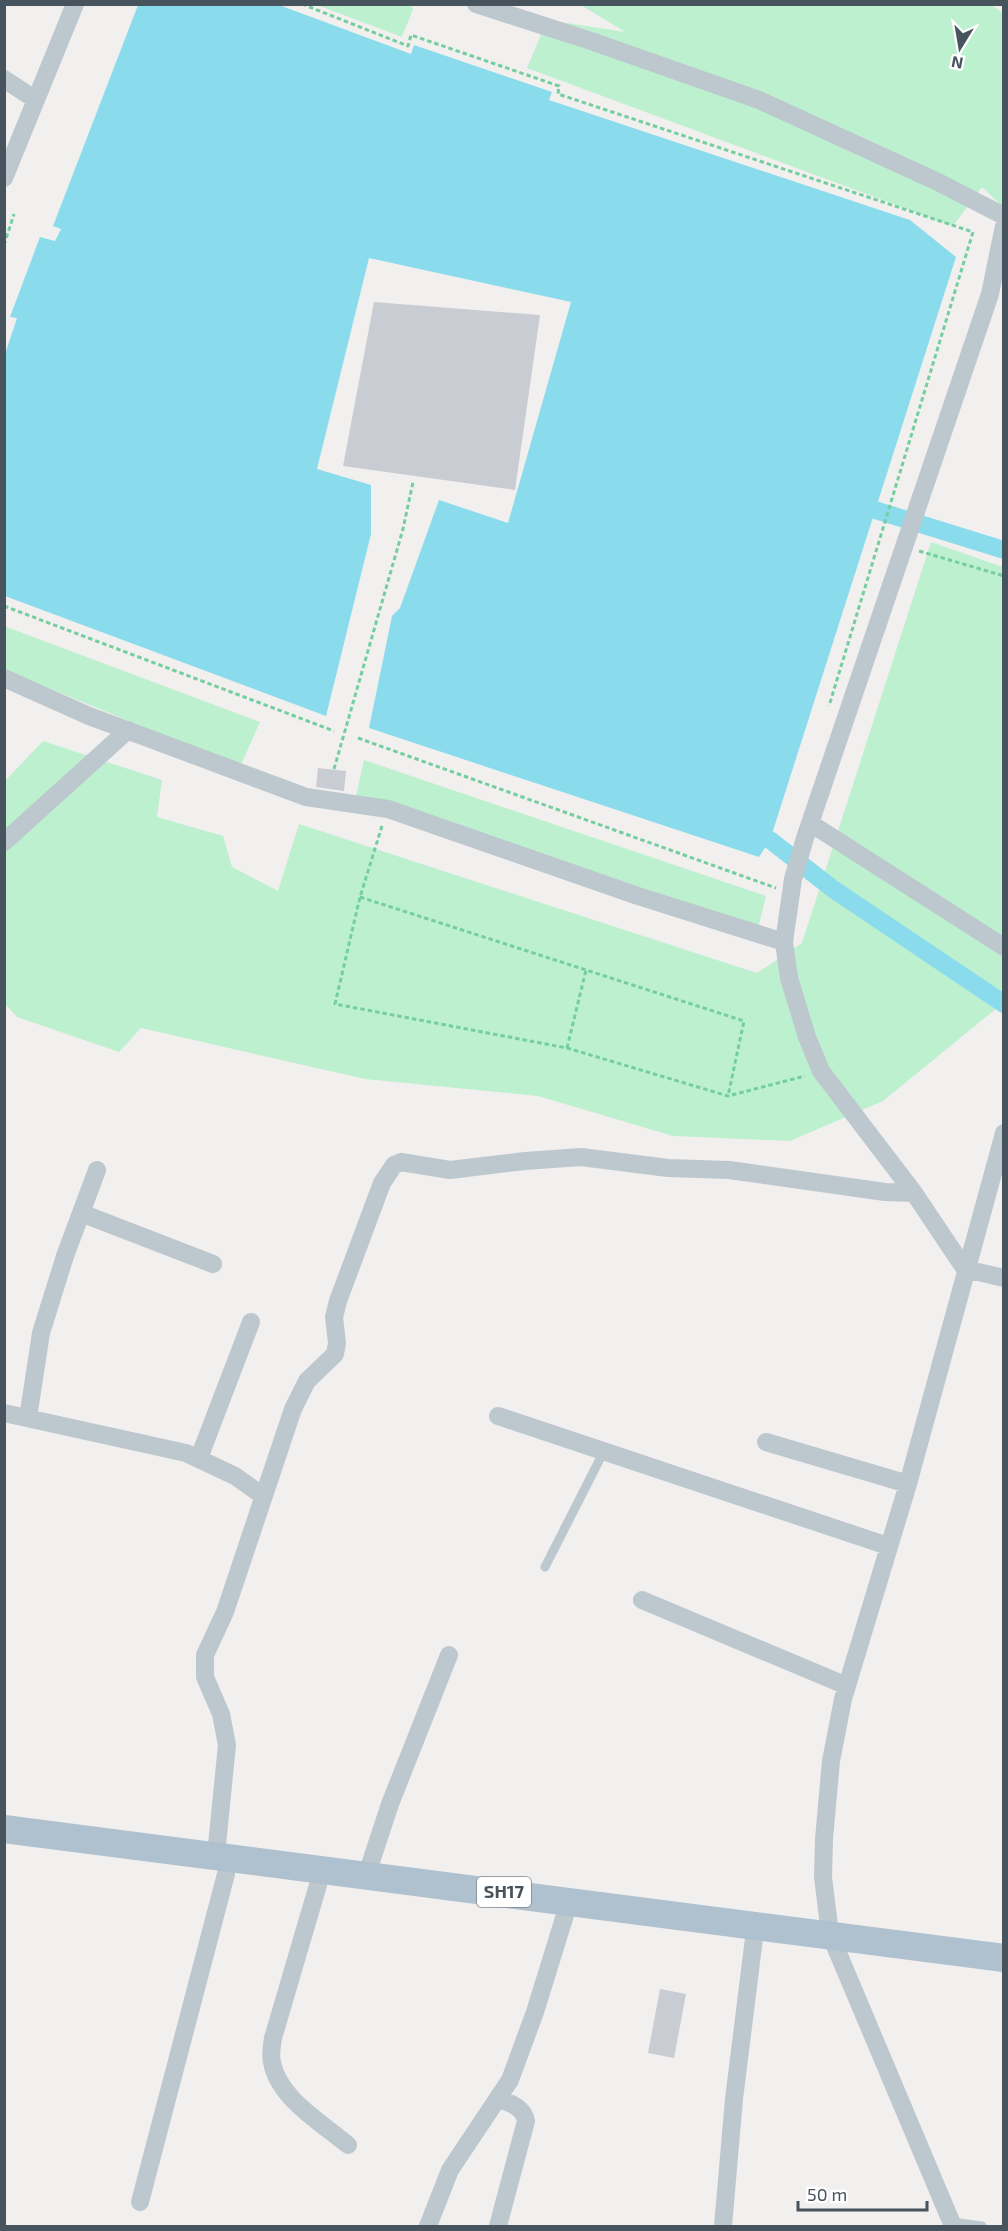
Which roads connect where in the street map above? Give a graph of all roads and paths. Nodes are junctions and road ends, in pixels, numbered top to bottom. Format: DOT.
graph roads {
  1 [pos="75,4"];
  2 [pos="302,4"];
  3 [pos="476,4"];
  4 [pos="4,79"];
  5 [pos="36,100"];
  6 [pos="4,178"];
  7 [pos="14,214"];
  8 [pos="1004,216"];
  9 [pos="1004,226"];
  10 [pos="4,245"];
  11 [pos="4,327"];
  12 [pos="4,333"];
  13 [pos="413,482"];
  14 [pos="907,538"];
  15 [pos="1004,576"];
  16 [pos="4,606"];
  17 [pos="4,678"];
  18 [pos="829,707"];
  19 [pos="128,730"];
  20 [pos="334,731"];
  21 [pos="358,738"];
  22 [pos="334,769"];
  23 [pos="387,809"];
  24 [pos="808,830"];
  25 [pos="4,842"];
  26 [pos="786,878"];
  27 [pos="360,897"];
  28 [pos="784,942"];
  29 [pos="1004,947"];
  30 [pos="586,970"];
  31 [pos="567,1048"];
  32 [pos="821,1071"];
  33 [pos="728,1096"];
  34 [pos="1004,1134"];
  35 [pos="97,1170"];
  36 [pos="914,1193"];
  37 [pos="81,1213"];
  38 [pos="213,1264"];
  39 [pos="965,1269"];
  40 [pos="1004,1278"];
  41 [pos="251,1322"];
  42 [pos="4,1413"];
  43 [pos="498,1416"];
  44 [pos="28,1418"];
  45 [pos="766,1442"];
  46 [pos="604,1451"];
  47 [pos="199,1458"];
  48 [pos="908,1484"];
  49 [pos="263,1496"];
  50 [pos="888,1546"];
  51 [pos="545,1567"];
  52 [pos="642,1600"];
  53 [pos="449,1655"];
  54 [pos="847,1686"];
  55 [pos="4,1830"];
  56 [pos="4,1848"];
  57 [pos="221,1865"];
  58 [pos="367,1874"];
  59 [pos="318,1885"];
  60 [pos="566,1915"];
  61 [pos="754,1938"];
  62 [pos="832,1940"];
  63 [pos="1004,1958"];
  64 [pos="1004,1970"];
  65 [pos="499,2099"];
  66 [pos="348,2145"];
  67 [pos="140,2202"];
  68 [pos="952,2224"];
  69 [pos="428,2226"];
  70 [pos="498,2226"];
  71 [pos="723,2226"];
  72 [pos="982,2226"];
  1 -- 5 [label="street"];
  2 -- 18 [label="path"];
  3 -- 8 [label="street"];
  4 -- 5 [label="street"];
  5 -- 6 [label="street"];
  7 -- 10 [label="path"];
  9 -- 14 [label="street"];
  11 -- 12 [label="path"];
  13 -- 22 [label="path"];
  14 -- 15 [label="path"];
  14 -- 24 [label="street"];
  16 -- 20 [label="path"];
  17 -- 19 [label="street"];
  19 -- 23 [label="street"];
  19 -- 25 [label="street"];
  21 -- 26 [label="path"];
  23 -- 27 [label="path"];
  23 -- 28 [label="street"];
  24 -- 26 [label="street"];
  24 -- 29 [label="street"];
  26 -- 28 [label="street"];
  27 -- 30 [label="path"];
  27 -- 31 [label="path"];
  28 -- 32 [label="street"];
  30 -- 31 [label="path"];
  30 -- 33 [label="path"];
  31 -- 33 [label="path"];
  32 -- 33 [label="path"];
  32 -- 36 [label="street"];
  34 -- 39 [label="street"];
  35 -- 37 [label="street"];
  36 -- 39 [label="street"];
  36 -- 49 [label="street"];
  37 -- 38 [label="street"];
  37 -- 44 [label="street"];
  39 -- 40 [label="street"];
  39 -- 48 [label="street"];
  41 -- 47 [label="street"];
  42 -- 44 [label="street"];
  43 -- 46 [label="street"];
  44 -- 47 [label="street"];
  45 -- 48 [label="street"];
  46 -- 50 [label="street"];
  46 -- 51 [label="lane"];
  47 -- 49 [label="street"];
  48 -- 50 [label="street"];
  49 -- 57 [label="street"];
  50 -- 54 [label="street"];
  52 -- 54 [label="street"];
  53 -- 58 [label="street"];
  54 -- 62 [label="street"];
  55 -- 57 [label="main road, SH17"];
  56 -- 57 [label="main road, SH17"];
  57 -- 58 [label="main road, SH17"];
  57 -- 59 [label="main road, SH17"];
  57 -- 67 [label="street"];
  58 -- 62 [label="main road, SH17"];
  59 -- 60 [label="main road, SH17"];
  59 -- 66 [label="street"];
  60 -- 61 [label="main road, SH17"];
  60 -- 65 [label="street"];
  61 -- 62 [label="main road, SH17"];
  61 -- 71 [label="street"];
  62 -- 63 [label="main road, SH17"];
  62 -- 64 [label="main road, SH17"];
  62 -- 68 [label="street"];
  65 -- 69 [label="street"];
  65 -- 70 [label="street"];
  68 -- 72 [label="lane"];
}
